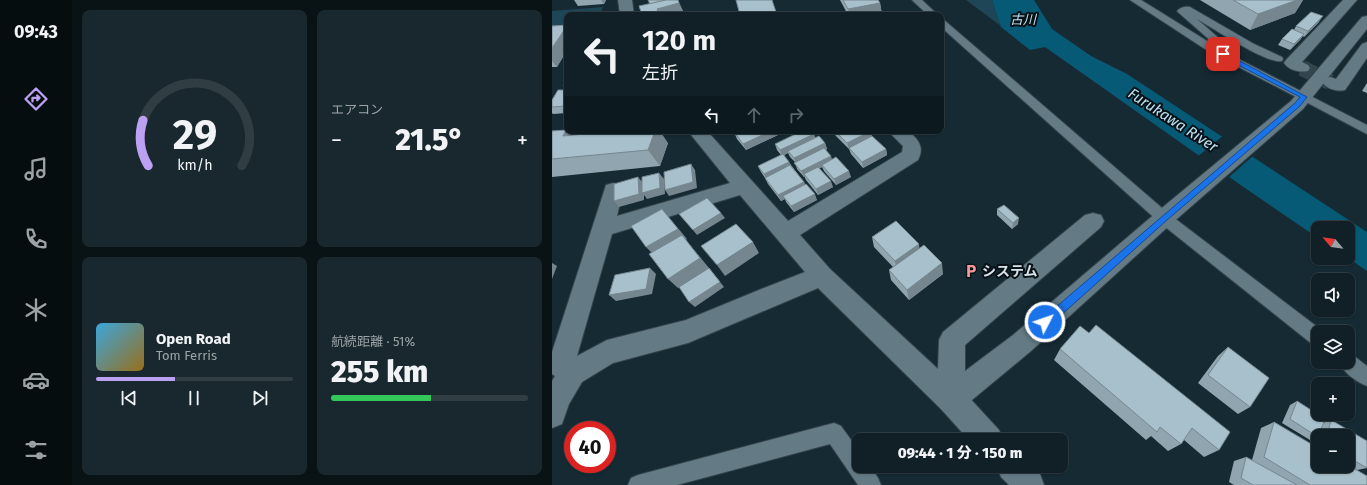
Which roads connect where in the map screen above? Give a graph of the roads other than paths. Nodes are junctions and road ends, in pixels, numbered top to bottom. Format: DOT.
graph roads {
  1 [pos="625,0"];
  2 [pos="917,0"];
  3 [pos="1135,0"];
  4 [pos="1350,0"];
  5 [pos="627,12"];
  6 [pos="930,12"];
  7 [pos="1367,20"];
  8 [pos="944,25"];
  9 [pos="1367,47"];
  10 [pos="1278,59"];
  11 [pos="1362,64"];
  12 [pos="1244,66"];
  13 [pos="1302,68"];
  14 [pos="1330,82"];
  15 [pos="1301,101"];
  16 [pos="1367,130"];
  17 [pos="700,134"];
  18 [pos="900,134"];
  19 [pos="744,186"];
  20 [pos="613,190"];
  21 [pos="1168,215"];
  22 [pos="1093,221"];
  23 [pos="603,228"];
  24 [pos="786,233"];
  25 [pos="822,276"];
  26 [pos="1311,332"];
  27 [pos="1355,367"];
  28 [pos="573,373"];
  29 [pos="1367,376"];
  30 [pos="951,399"];
  31 [pos="552,414"];
  32 [pos="983,433"];
  33 [pos="1018,473"];
  34 [pos="638,485"];
  35 [pos="871,485"];
  36 [pos="1029,485"];
  1 -- 5 [label="street"];
  2 -- 6 [label="lane"];
  3 -- 12 [label="lane"];
  4 -- 13 [label="street"];
  7 -- 15 [label="street"];
  8 -- 21 [label="lane"];
  9 -- 11 [label="street"];
  10 -- 12 [label="lane"];
  11 -- 14 [label="street"];
  12 -- 15 [label="lane"];
  15 -- 16 [label="lane"];
  15 -- 21 [label="street"];
  17 -- 19 [label="street"];
  18 -- 24 [label="street"];
  19 -- 23 [label="street"];
  19 -- 24 [label="street"];
  20 -- 23 [label="street"];
  21 -- 26 [label="lane"];
  21 -- 30 [label="street"];
  22 -- 30 [label="street"];
  23 -- 28 [label="street"];
  24 -- 25 [label="street"];
  25 -- 28 [label="street"];
  25 -- 30 [label="street"];
  27 -- 29 [label="lane"];
  28 -- 31 [label="street"];
  30 -- 32 [label="street"];
  33 -- 36 [label="street"];
  34 -- 35 [label="lane"];
}
